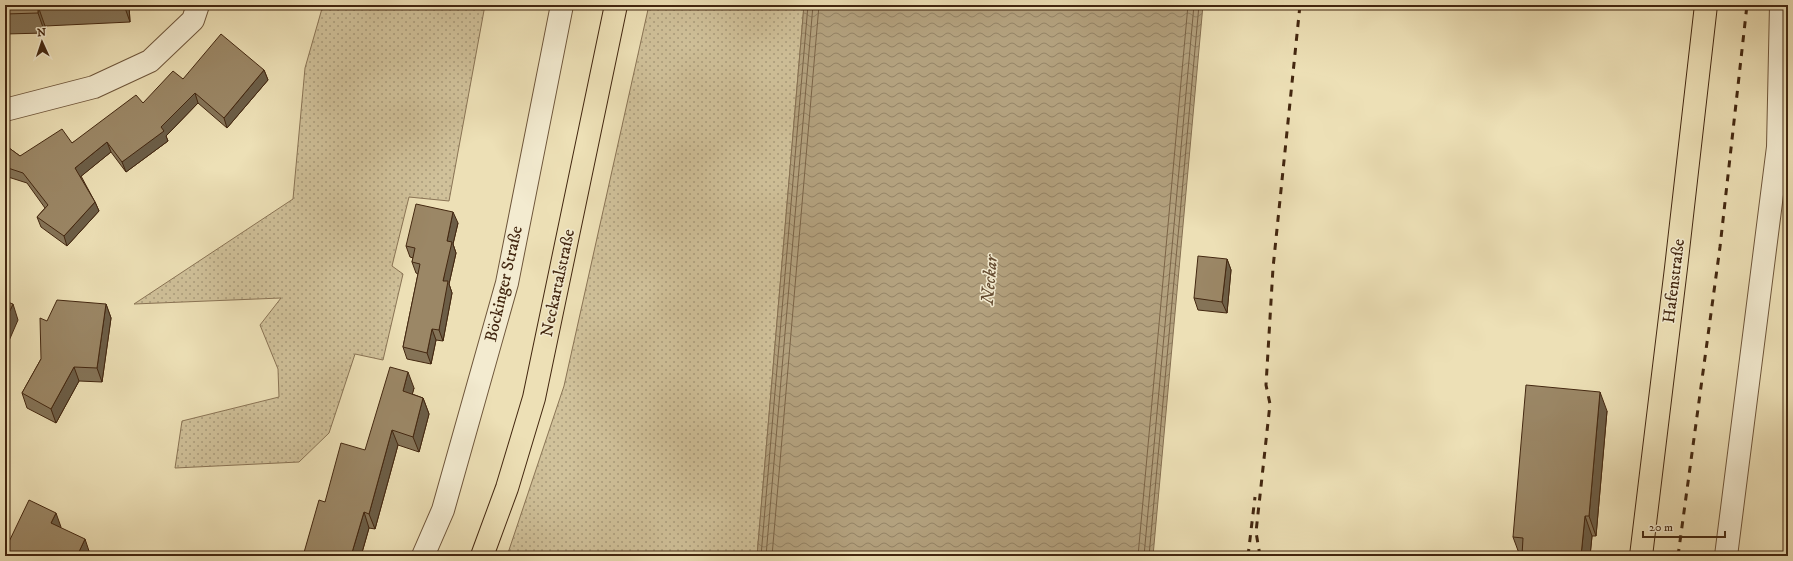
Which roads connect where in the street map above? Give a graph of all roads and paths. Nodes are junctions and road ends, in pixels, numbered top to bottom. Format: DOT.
graph roads {
  1 [pos="198,5"];
  2 [pos="562,5"];
  3 [pos="616,5"];
  4 [pos="1706,5"];
  5 [pos="1781,5"];
  6 [pos="5,110"];
  7 [pos="423,556"];
  8 [pos="482,556"];
  9 [pos="1641,556"];
  10 [pos="1726,556"];
  1 -- 6 [label="street"];
  2 -- 7 [label="street, Böckinger Straße"];
  3 -- 8 [label="main road, Neckartalstraße"];
  4 -- 9 [label="main road, Hafenstraße"];
  5 -- 10 [label="street"];
}
